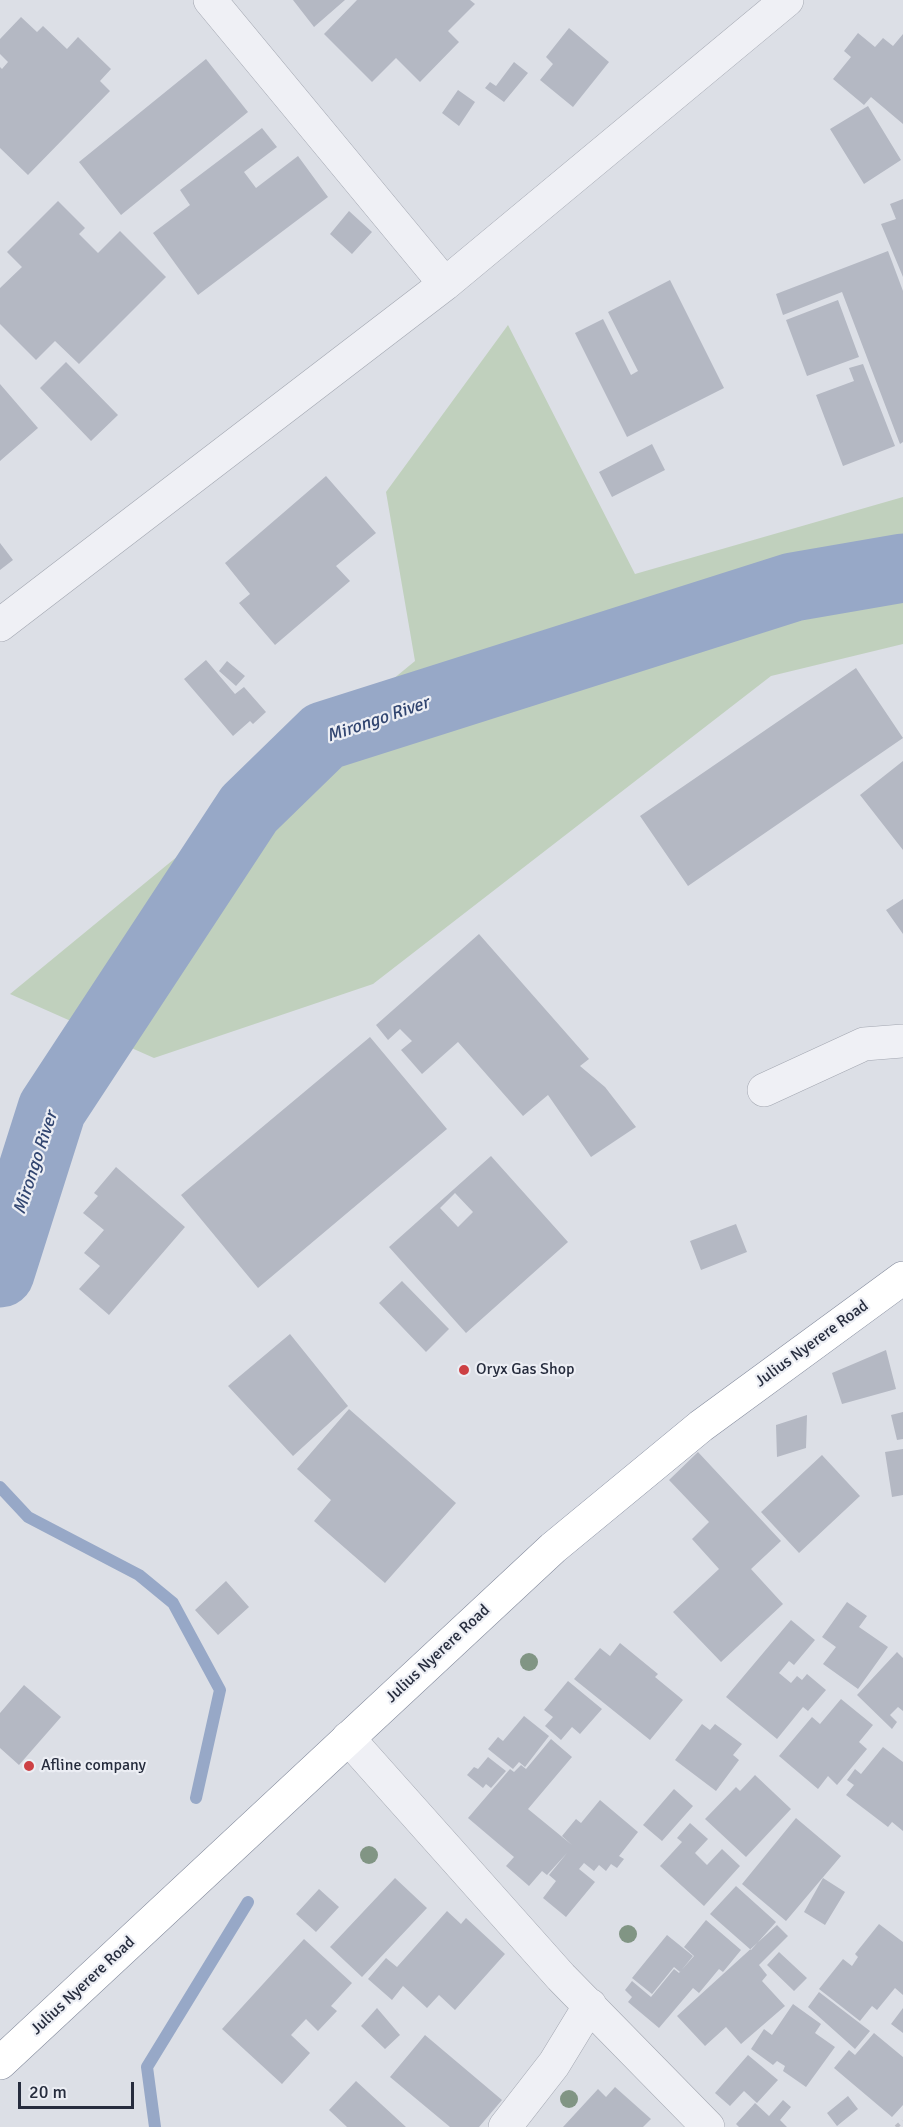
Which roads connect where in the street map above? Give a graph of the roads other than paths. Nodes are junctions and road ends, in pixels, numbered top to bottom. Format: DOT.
graph roads {
  1 [pos="210,0"];
  2 [pos="787,0"];
  3 [pos="445,284"];
  4 [pos="0,625"];
  5 [pos="903,1041"];
  6 [pos="764,1090"];
  7 [pos="903,1278"];
  8 [pos="348,1738"];
  9 [pos="590,2005"];
  10 [pos="0,2062"];
  11 [pos="505,2127"];
  12 [pos="708,2127"];
  1 -- 3 [label="street"];
  2 -- 3 [label="street"];
  3 -- 4 [label="street"];
  5 -- 6 [label="street"];
  7 -- 8 [label="highway, Julius Nyerere Road"];
  8 -- 9 [label="street"];
  8 -- 10 [label="highway, Julius Nyerere Road"];
  9 -- 11 [label="street"];
  9 -- 12 [label="street"];
}
